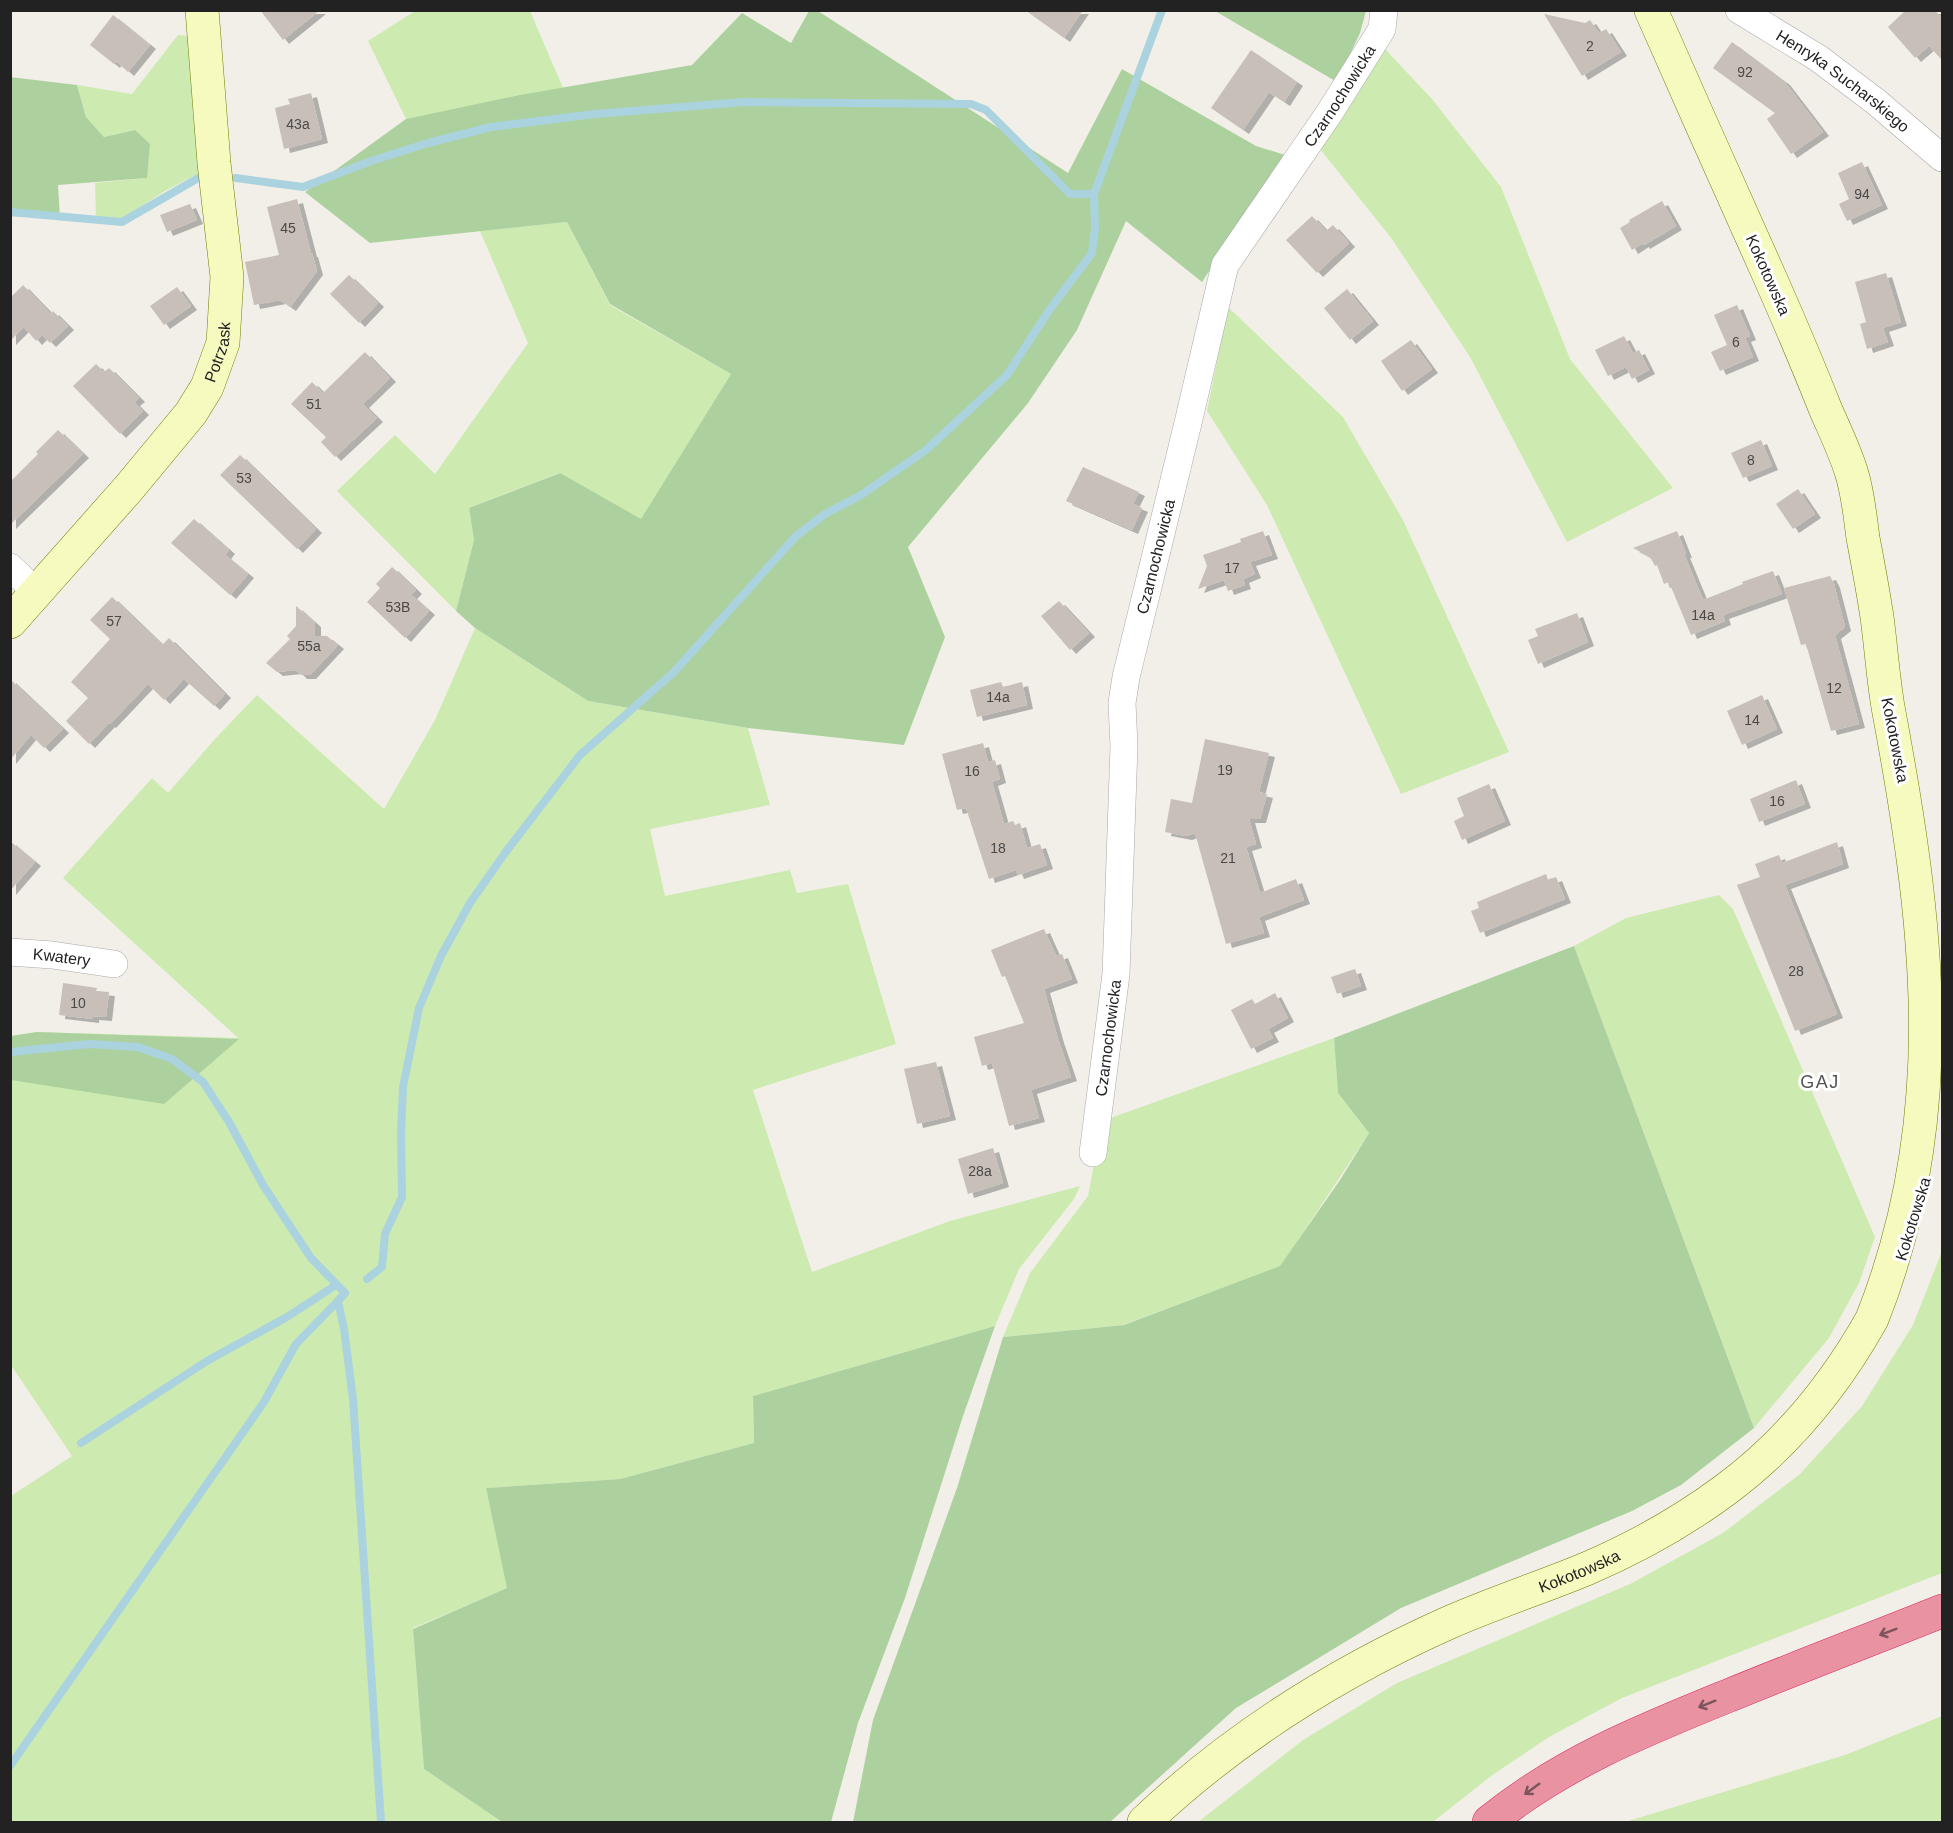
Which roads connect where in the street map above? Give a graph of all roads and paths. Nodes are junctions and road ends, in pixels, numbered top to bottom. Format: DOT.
graph roads {
  1 [pos="202,10"];
  2 [pos="1384,10"];
  3 [pos="1651,10"];
  4 [pos="1739,10"];
  5 [pos="1942,158"];
  6 [pos="10,567"];
  7 [pos="36,592"];
  8 [pos="10,622"];
  9 [pos="10,952"];
  10 [pos="114,964"];
  11 [pos="1093,1153"];
  12 [pos="1942,1611"];
  13 [pos="1144,1822"];
  14 [pos="1488,1822"];
  1 -- 7 [label="street, Potrzask"];
  2 -- 11 [label="street, Czarnochowicka"];
  3 -- 13 [label="street, Kokotowska"];
  4 -- 5 [label="street, Henryka Sucharskiego"];
  6 -- 7 [label="street"];
  7 -- 8 [label="street, Potrzask"];
  9 -- 10 [label="street, Kwatery"];
  12 -- 14 [label="highway, one-way"];
}
